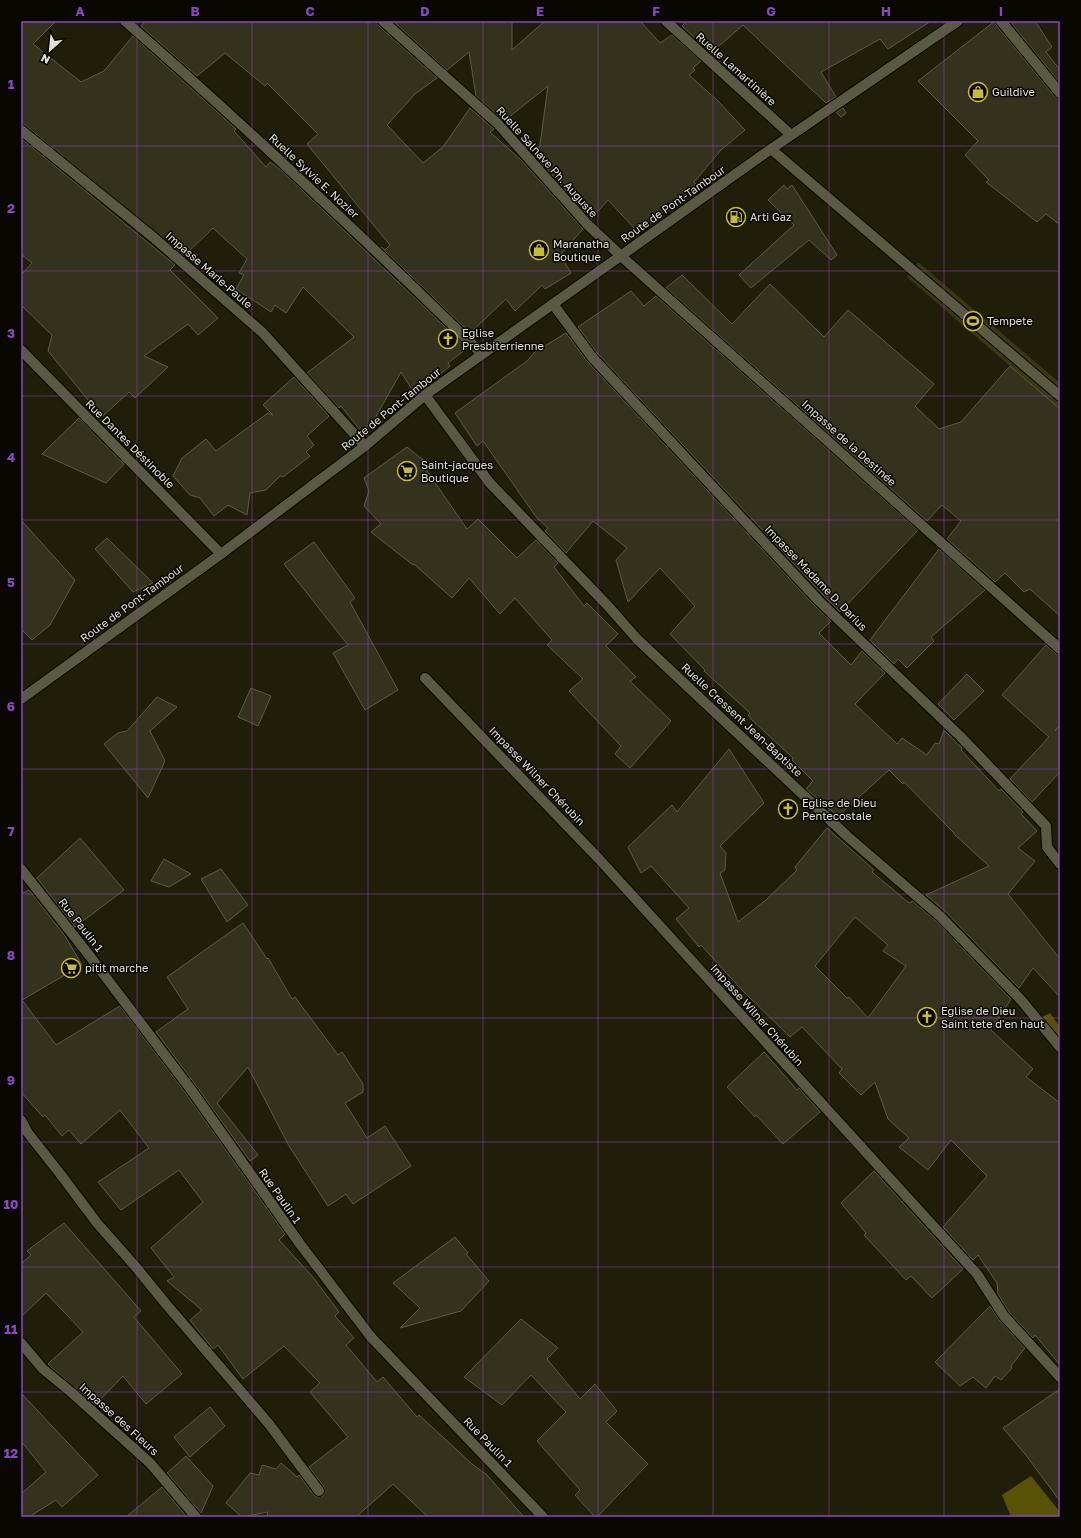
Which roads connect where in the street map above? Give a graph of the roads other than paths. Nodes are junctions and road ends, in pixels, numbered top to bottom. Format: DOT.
graph roads {
  1 [pos="125,21"];
  2 [pos="383,21"];
  3 [pos="666,21"];
  4 [pos="958,21"];
  5 [pos="1001,21"];
  6 [pos="1060,93"];
  7 [pos="21,130"];
  8 [pos="791,135"];
  9 [pos="771,149"];
  10 [pos="621,256"];
  11 [pos="553,304"];
  12 [pos="21,350"];
  13 [pos="482,354"];
  14 [pos="424,395"];
  15 [pos="1060,396"];
  16 [pos="365,446"];
  17 [pos="221,554"];
  18 [pos="1060,649"];
  19 [pos="425,678"];
  20 [pos="21,699"];
  21 [pos="1060,864"];
  22 [pos="21,869"];
  23 [pos="1060,1047"];
  24 [pos="21,1120"];
  25 [pos="21,1343"];
  26 [pos="1060,1377"];
  27 [pos="319,1490"];
  28 [pos="196,1517"];
  29 [pos="543,1517"];
  1 -- 13 [label="street, Ruelle Sylvie E. Nozier"];
  2 -- 10 [label="street, Ruelle Salnave Ph. Auguste"];
  3 -- 8 [label="street, Ruelle Lamartinière"];
  4 -- 8 [label="street, Route de Pont-Tambour"];
  5 -- 6 [label="street"];
  7 -- 16 [label="street, Impasse Marie-Paule"];
  8 -- 9 [label="street, Route de Pont-Tambour"];
  9 -- 10 [label="street, Route de Pont-Tambour"];
  9 -- 15 [label="street"];
  10 -- 11 [label="street, Route de Pont-Tambour"];
  10 -- 18 [label="street, Impasse de la Destinée"];
  11 -- 13 [label="street, Route de Pont-Tambour"];
  11 -- 21 [label="street, Impasse Madame D. Darius"];
  12 -- 17 [label="street, Rue Dantes Déstinoble"];
  13 -- 14 [label="street, Route de Pont-Tambour"];
  14 -- 16 [label="street, Route de Pont-Tambour"];
  14 -- 23 [label="street, Ruelle Cressent Jean-Baptiste"];
  16 -- 17 [label="street, Route de Pont-Tambour"];
  17 -- 20 [label="street, Route de Pont-Tambour"];
  19 -- 26 [label="street, Impasse Wilner Chérubin"];
  22 -- 29 [label="street, Rue Paulin 1"];
  24 -- 27 [label="street"];
  25 -- 28 [label="street, Impasse des Fleurs"];
}
